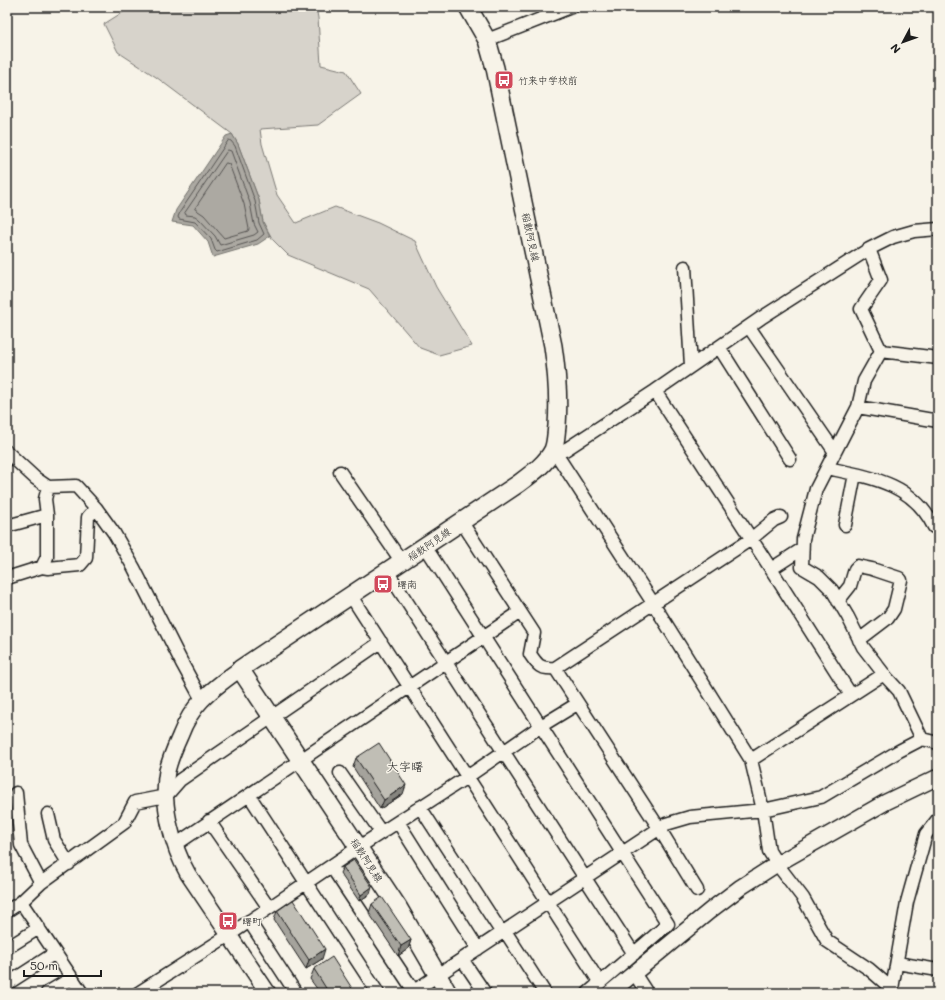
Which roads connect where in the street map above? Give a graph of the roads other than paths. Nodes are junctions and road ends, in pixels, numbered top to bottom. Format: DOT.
graph roads {
  1 [pos="468,7"];
  2 [pos="571,7"];
  3 [pos="556,10"];
  4 [pos="487,40"];
  5 [pos="938,229"];
  6 [pos="870,249"];
  7 [pos="685,267"];
  8 [pos="749,326"];
  9 [pos="719,347"];
  10 [pos="881,351"];
  11 [pos="938,358"];
  12 [pos="691,366"];
  13 [pos="656,391"];
  14 [pos="858,407"];
  15 [pos="938,421"];
  16 [pos="553,449"];
  17 [pos="7,452"];
  18 [pos="835,452"];
  19 [pos="790,460"];
  20 [pos="827,468"];
  21 [pos="340,472"];
  22 [pos="855,474"];
  23 [pos="48,487"];
  24 [pos="96,508"];
  25 [pos="47,515"];
  26 [pos="782,517"];
  27 [pos="461,521"];
  28 [pos="8,524"];
  29 [pos="845,525"];
  30 [pos="934,527"];
  31 [pos="751,539"];
  32 [pos="425,546"];
  33 [pos="802,549"];
  34 [pos="402,562"];
  35 [pos="42,567"];
  36 [pos="771,569"];
  37 [pos="388,572"];
  38 [pos="7,578"];
  39 [pos="351,596"];
  40 [pos="838,601"];
  41 [pos="652,603"];
  42 [pos="520,612"];
  43 [pos="483,637"];
  44 [pos="859,640"];
  45 [pos="381,642"];
  46 [pos="446,662"];
  47 [pos="555,668"];
  48 [pos="240,669"];
  49 [pos="884,674"];
  50 [pos="410,687"];
  51 [pos="851,695"];
  52 [pos="202,700"];
  53 [pos="577,704"];
  54 [pos="271,716"];
  55 [pos="541,726"];
  56 [pos="922,739"];
  57 [pos="938,743"];
  58 [pos="504,752"];
  59 [pos="300,760"];
  60 [pos="751,760"];
  61 [pos="340,773"];
  62 [pos="467,776"];
  63 [pos="938,777"];
  64 [pos="16,793"];
  65 [pos="249,795"];
  66 [pos="166,796"];
  67 [pos="420,807"];
  68 [pos="763,810"];
  69 [pos="48,814"];
  70 [pos="938,819"];
  71 [pos="209,822"];
  72 [pos="398,822"];
  73 [pos="659,828"];
  74 [pos="381,832"];
  75 [pos="175,845"];
  76 [pos="359,846"];
  77 [pos="622,853"];
  78 [pos="69,864"];
  79 [pos="777,864"];
  80 [pos="331,866"];
  81 [pos="585,877"];
  82 [pos="41,883"];
  83 [pos="305,883"];
  84 [pos="697,890"];
  85 [pos="7,901"];
  86 [pos="21,902"];
  87 [pos="548,902"];
  88 [pos="269,908"];
  89 [pos="7,911"];
  90 [pos="249,921"];
  91 [pos="39,928"];
  92 [pos="503,932"];
  93 [pos="229,935"];
  94 [pos="7,948"];
  95 [pos="478,949"];
  96 [pos="55,953"];
  97 [pos="634,954"];
  98 [pos="462,959"];
  99 [pos="897,963"];
  100 [pos="938,970"];
  101 [pos="634,973"];
  102 [pos="439,974"];
  103 [pos="72,978"];
  104 [pos="7,984"];
  105 [pos="605,988"];
  106 [pos="145,991"];
  107 [pos="893,991"];
  108 [pos="412,992"];
  109 [pos="47,993"];
  110 [pos="82,993"];
  111 [pos="268,993"];
  112 [pos="296,993"];
  113 [pos="378,993"];
  114 [pos="448,993"];
  115 [pos="485,993"];
  116 [pos="545,993"];
  117 [pos="588,993"];
  118 [pos="647,993"];
  1 -- 4 [label="main road, 稲敷阿見線"];
  2 -- 3 [label="street"];
  3 -- 4 [label="street"];
  4 -- 16 [label="main road, 稲敷阿見線"];
  5 -- 6 [label="street"];
  6 -- 8 [label="street"];
  6 -- 10 [label="street"];
  7 -- 12 [label="street"];
  8 -- 9 [label="street"];
  8 -- 18 [label="street"];
  9 -- 12 [label="street"];
  9 -- 19 [label="street"];
  10 -- 11 [label="street"];
  10 -- 14 [label="street"];
  12 -- 13 [label="street"];
  13 -- 16 [label="street"];
  13 -- 31 [label="street"];
  14 -- 15 [label="street"];
  14 -- 18 [label="street"];
  16 -- 27 [label="main road, 稲敷阿見線"];
  16 -- 41 [label="street"];
  17 -- 23 [label="street"];
  18 -- 20 [label="street"];
  20 -- 22 [label="street"];
  20 -- 33 [label="street"];
  21 -- 34 [label="street"];
  22 -- 29 [label="street"];
  22 -- 30 [label="street"];
  23 -- 24 [label="street"];
  23 -- 25 [label="street"];
  24 -- 35 [label="street"];
  24 -- 52 [label="street"];
  25 -- 28 [label="street"];
  25 -- 35 [label="street"];
  26 -- 31 [label="street"];
  27 -- 32 [label="main road, 稲敷阿見線"];
  27 -- 42 [label="street"];
  31 -- 36 [label="street"];
  31 -- 41 [label="street"];
  32 -- 34 [label="main road, 稲敷阿見線"];
  32 -- 43 [label="street"];
  33 -- 36 [label="street"];
  33 -- 40 [label="street"];
  34 -- 37 [label="main road, 稲敷阿見線"];
  35 -- 38 [label="street"];
  36 -- 51 [label="street"];
  37 -- 39 [label="main road, 稲敷阿見線"];
  37 -- 46 [label="street"];
  39 -- 45 [label="street"];
  39 -- 48 [label="main road, 稲敷阿見線"];
  40 -- 44 [label="street"];
  40 -- 44 [label="street"];
  41 -- 47 [label="street"];
  41 -- 60 [label="street"];
  42 -- 43 [label="street"];
  42 -- 47 [label="street"];
  43 -- 46 [label="street"];
  43 -- 55 [label="street"];
  44 -- 49 [label="street"];
  45 -- 50 [label="street"];
  45 -- 54 [label="street"];
  46 -- 50 [label="street"];
  46 -- 58 [label="street"];
  47 -- 53 [label="street"];
  48 -- 52 [label="street"];
  48 -- 54 [label="main road, 稲敷阿見線"];
  49 -- 51 [label="street"];
  49 -- 56 [label="street"];
  50 -- 59 [label="street"];
  50 -- 62 [label="street"];
  51 -- 60 [label="street"];
  52 -- 66 [label="street"];
  53 -- 55 [label="street"];
  53 -- 73 [label="street"];
  54 -- 59 [label="main road, 稲敷阿見線"];
  54 -- 66 [label="street"];
  55 -- 58 [label="street"];
  55 -- 77 [label="street"];
  56 -- 57 [label="street"];
  56 -- 68 [label="street"];
  58 -- 62 [label="street"];
  58 -- 81 [label="street"];
  59 -- 65 [label="street"];
  59 -- 76 [label="main road, 稲敷阿見線"];
  60 -- 68 [label="street"];
  61 -- 74 [label="street"];
  62 -- 67 [label="street"];
  62 -- 87 [label="street"];
  63 -- 79 [label="street"];
  64 -- 82 [label="street"];
  65 -- 71 [label="street"];
  65 -- 83 [label="street"];
  66 -- 75 [label="street"];
  66 -- 78 [label="street"];
  67 -- 72 [label="street"];
  67 -- 92 [label="street"];
  68 -- 73 [label="street"];
  68 -- 79 [label="street"];
  69 -- 78 [label="street"];
  70 -- 99 [label="street"];
  71 -- 75 [label="street"];
  71 -- 88 [label="street"];
  72 -- 74 [label="street"];
  72 -- 95 [label="street"];
  73 -- 77 [label="street"];
  73 -- 84 [label="street"];
  74 -- 76 [label="street"];
  75 -- 93 [label="street"];
  76 -- 80 [label="street"];
  76 -- 102 [label="main road, 稲敷阿見線"];
  77 -- 81 [label="street"];
  77 -- 97 [label="street"];
  78 -- 82 [label="street"];
  79 -- 101 [label="street"];
  79 -- 107 [label="street"];
  80 -- 83 [label="street"];
  80 -- 108 [label="street"];
  81 -- 87 [label="street"];
  81 -- 97 [label="street"];
  82 -- 86 [label="street"];
  83 -- 88 [label="street"];
  83 -- 113 [label="street"];
  85 -- 86 [label="street"];
  86 -- 89 [label="street"];
  86 -- 91 [label="street"];
  87 -- 92 [label="street"];
  87 -- 105 [label="street"];
  88 -- 90 [label="street"];
  90 -- 93 [label="street"];
  90 -- 112 [label="street"];
  91 -- 94 [label="street"];
  91 -- 96 [label="street"];
  92 -- 95 [label="street"];
  92 -- 116 [label="street"];
  93 -- 106 [label="street"];
  93 -- 111 [label="street"];
  95 -- 98 [label="street"];
  96 -- 103 [label="street"];
  96 -- 104 [label="street"];
  97 -- 105 [label="street"];
  98 -- 102 [label="street"];
  98 -- 115 [label="street"];
  99 -- 100 [label="street"];
  99 -- 107 [label="street"];
  101 -- 105 [label="street"];
  101 -- 118 [label="street"];
  102 -- 108 [label="street"];
  102 -- 114 [label="main road, 稲敷阿見線"];
  103 -- 109 [label="street"];
  103 -- 110 [label="street"];
  105 -- 117 [label="street"];
}
